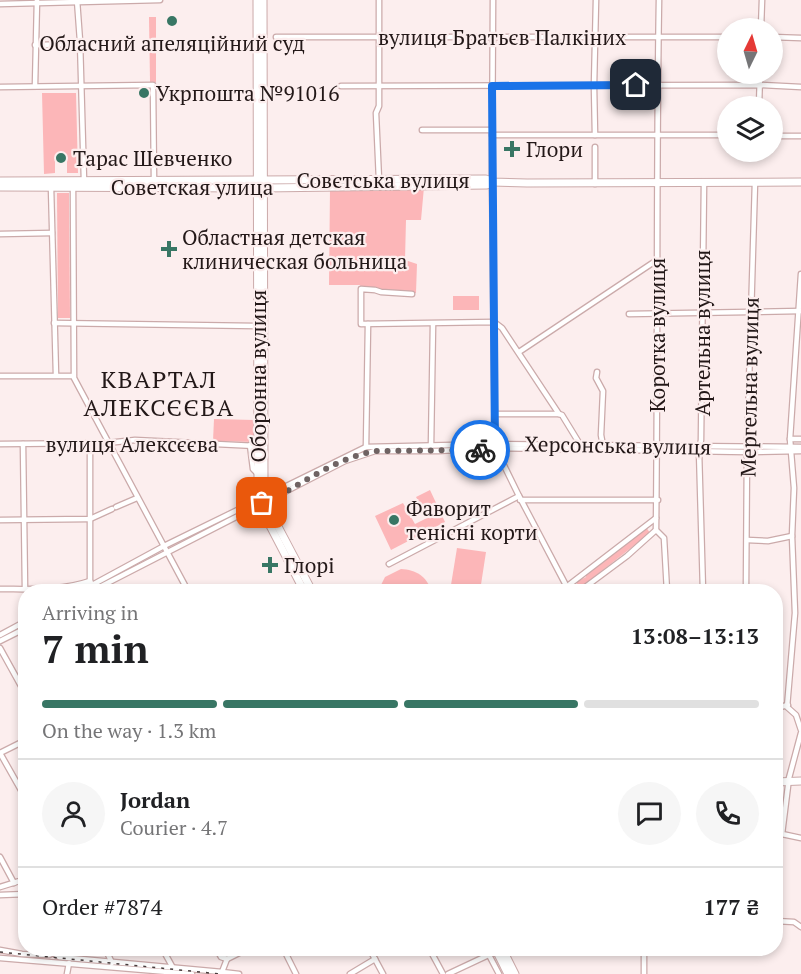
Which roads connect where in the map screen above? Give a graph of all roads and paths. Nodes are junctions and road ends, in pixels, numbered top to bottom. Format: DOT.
graph roads {
  1 [pos="160,0"];
  2 [pos="257,0"];
  3 [pos="263,0"];
  4 [pos="379,0"];
  5 [pos="493,0"];
  6 [pos="596,0"];
  7 [pos="659,0"];
  8 [pos="762,0"];
  9 [pos="77,1"];
  10 [pos="37,2"];
  11 [pos="0,4"];
  12 [pos="761,18"];
  13 [pos="594,36"];
  14 [pos="276,37"];
  15 [pos="379,37"];
  16 [pos="493,37"];
  17 [pos="658,37"];
  18 [pos="717,37"];
  19 [pos="783,37"];
  20 [pos="801,38"];
  21 [pos="80,44"];
  22 [pos="35,45"];
  23 [pos="657,85"];
  24 [pos="759,85"];
  25 [pos="35,86"];
  26 [pos="82,86"];
  27 [pos="341,86"];
  28 [pos="379,86"];
  29 [pos="492,86"];
  30 [pos="594,86"];
  31 [pos="0,87"];
  32 [pos="801,87"];
  33 [pos="759,96"];
  34 [pos="422,130"];
  35 [pos="492,132"];
  36 [pos="595,135"];
  37 [pos="657,135"];
  38 [pos="717,135"];
  39 [pos="783,136"];
  40 [pos="801,136"];
  41 [pos="595,147"];
  42 [pos="0,181"];
  43 [pos="84,181"];
  44 [pos="154,181"];
  45 [pos="492,182"];
  46 [pos="704,182"];
  47 [pos="755,182"];
  48 [pos="801,182"];
  49 [pos="379,183"];
  50 [pos="50,184"];
  51 [pos="73,184"];
  52 [pos="261,184"];
  53 [pos="595,184"];
  54 [pos="656,184"];
  55 [pos="0,187"];
  56 [pos="52,233"];
  57 [pos="0,234"];
  58 [pos="657,260"];
  59 [pos="801,274"];
  60 [pos="412,294"];
  61 [pos="800,311"];
  62 [pos="701,313"];
  63 [pos="750,313"];
  64 [pos="628,314"];
  65 [pos="657,314"];
  66 [pos="494,322"];
  67 [pos="54,323"];
  68 [pos="73,323"];
  69 [pos="368,324"];
  70 [pos="433,324"];
  71 [pos="261,326"];
  72 [pos="519,352"];
  73 [pos="597,372"];
  74 [pos="56,375"];
  75 [pos="0,376"];
  76 [pos="73,376"];
  77 [pos="495,414"];
  78 [pos="559,414"];
  79 [pos="790,439"];
  80 [pos="801,439"];
  81 [pos="90,443"];
  82 [pos="107,443"];
  83 [pos="0,444"];
  84 [pos="23,444"];
  85 [pos="257,445"];
  86 [pos="431,446"];
  87 [pos="495,446"];
  88 [pos="581,446"];
  89 [pos="603,446"];
  90 [pos="366,447"];
  91 [pos="658,449"];
  92 [pos="700,449"];
  93 [pos="791,449"];
  94 [pos="801,449"];
  95 [pos="747,450"];
  96 [pos="801,494"];
  97 [pos="794,495"];
  98 [pos="138,498"];
  99 [pos="520,498"];
  100 [pos="264,500"];
  101 [pos="658,500"];
  102 [pos="656,517"];
  103 [pos="90,519"];
  104 [pos="0,520"];
  105 [pos="24,520"];
  106 [pos="656,530"];
  107 [pos="792,536"];
  108 [pos="747,540"];
  109 [pos="164,546"];
  110 [pos="167,552"];
  111 [pos="389,564"];
  112 [pos="25,584"];
  113 [pos="92,584"];
  114 [pos="99,584"];
  115 [pos="100,584"];
  116 [pos="184,584"];
  117 [pos="300,584"];
  118 [pos="308,584"];
  119 [pos="565,584"];
  120 [pos="574,584"];
  121 [pos="589,584"];
  122 [pos="667,584"];
  123 [pos="703,584"];
  124 [pos="746,584"];
  125 [pos="0,589"];
  126 [pos="18,589"];
  127 [pos="801,610"];
  128 [pos="795,611"];
  129 [pos="18,625"];
  130 [pos="18,632"];
  131 [pos="0,635"];
  132 [pos="0,641"];
  133 [pos="0,648"];
  134 [pos="18,681"];
  135 [pos="788,705"];
  136 [pos="783,706"];
  137 [pos="799,716"];
  138 [pos="801,731"];
  139 [pos="18,744"];
  140 [pos="0,753"];
  141 [pos="783,781"];
  142 [pos="789,781"];
  143 [pos="801,781"];
  144 [pos="18,785"];
  145 [pos="783,826"];
  146 [pos="783,834"];
  147 [pos="801,838"];
  148 [pos="0,857"];
  149 [pos="18,882"];
  150 [pos="14,883"];
  151 [pos="0,887"];
  152 [pos="0,895"];
  153 [pos="18,896"];
  154 [pos="783,921"];
  155 [pos="801,927"];
  156 [pos="0,950"];
  157 [pos="18,952"];
  158 [pos="58,956"];
  159 [pos="109,956"];
  160 [pos="166,956"];
  161 [pos="220,956"];
  162 [pos="233,956"];
  163 [pos="287,956"];
  164 [pos="373,956"];
  165 [pos="434,956"];
  166 [pos="487,956"];
  167 [pos="490,956"];
  168 [pos="502,956"];
  169 [pos="504,956"];
  170 [pos="644,956"];
  171 [pos="0,958"];
  172 [pos="227,959"];
  173 [pos="375,959"];
  174 [pos="69,963"];
  175 [pos="112,963"];
  176 [pos="173,968"];
  177 [pos="222,972"];
  178 [pos="67,974"];
  179 [pos="186,974"];
  180 [pos="192,974"];
  181 [pos="238,974"];
  182 [pos="296,974"];
  183 [pos="350,974"];
  184 [pos="382,974"];
  185 [pos="445,974"];
  186 [pos="499,974"];
  187 [pos="508,974"];
  188 [pos="515,974"];
  189 [pos="644,974"];
  1 -- 9 [label="street"];
  2 -- 52 [label="main road"];
  3 -- 52 [label="main road"];
  4 -- 15 [label="street"];
  5 -- 16 [label="street"];
  6 -- 13 [label="street"];
  7 -- 17 [label="street, Коротка вулиця"];
  8 -- 12 [label="street"];
  9 -- 10 [label="street"];
  9 -- 21 [label="street"];
  10 -- 11 [label="street"];
  10 -- 22 [label="street"];
  13 -- 16 [label="street, вулиця Братьєв Палкіних"];
  13 -- 17 [label="street, вулиця Братьєв Палкіних"];
  13 -- 30 [label="street"];
  14 -- 15 [label="street, вулиця Братьєв Палкіних"];
  15 -- 16 [label="street, вулиця Братьєв Палкіних"];
  15 -- 28 [label="street"];
  16 -- 29 [label="street"];
  17 -- 18 [label="street, вулиця Братьєв Палкіних"];
  17 -- 23 [label="street, Коротка вулиця"];
  19 -- 20 [label="street"];
  21 -- 22 [label="street"];
  21 -- 26 [label="street"];
  22 -- 25 [label="street"];
  23 -- 24 [label="street"];
  23 -- 30 [label="street"];
  23 -- 37 [label="street, Коротка вулиця"];
  24 -- 32 [label="street"];
  24 -- 33 [label="street"];
  25 -- 26 [label="street"];
  25 -- 31 [label="street"];
  26 -- 43 [label="street"];
  26 -- 44 [label="street"];
  27 -- 28 [label="street"];
  28 -- 29 [label="street"];
  28 -- 49 [label="street"];
  29 -- 30 [label="street"];
  29 -- 35 [label="street"];
  30 -- 36 [label="street"];
  34 -- 35 [label="street"];
  35 -- 36 [label="street"];
  35 -- 45 [label="street"];
  36 -- 37 [label="street"];
  37 -- 38 [label="street"];
  37 -- 54 [label="street, Коротка вулиця"];
  39 -- 40 [label="street"];
  41 -- 53 [label="street"];
  42 -- 50 [label="main road"];
  43 -- 44 [label="main road, Совєтська вулиця"];
  43 -- 51 [label="main road, Совєтська вулиця"];
  44 -- 52 [label="main road, Совєтська вулиця"];
  45 -- 49 [label="main road"];
  45 -- 53 [label="main road, Совєтська вулиця"];
  45 -- 66 [label="street"];
  46 -- 47 [label="main road, Совєтська вулиця"];
  46 -- 54 [label="main road, Совєтська вулиця"];
  46 -- 62 [label="street, Артельна вулиця"];
  47 -- 48 [label="main road, Совєтська вулиця"];
  47 -- 63 [label="street, Мергельна вулиця"];
  49 -- 52 [label="main road, Совєтська вулиця"];
  50 -- 51 [label="main road, Советская улица"];
  50 -- 55 [label="main road, Советская улица"];
  50 -- 56 [label="street"];
  51 -- 52 [label="main road, Советская улица"];
  51 -- 68 [label="street"];
  52 -- 71 [label="main road, Оборонна вулиця"];
  53 -- 54 [label="main road, Совєтська вулиця"];
  54 -- 58 [label="street, Коротка вулиця"];
  56 -- 57 [label="street"];
  56 -- 67 [label="street"];
  58 -- 65 [label="street, Коротка вулиця"];
  58 -- 72 [label="street"];
  59 -- 61 [label="street"];
  60 -- 69 [label="street"];
  61 -- 63 [label="street"];
  61 -- 79 [label="street"];
  62 -- 63 [label="street"];
  62 -- 65 [label="street"];
  62 -- 92 [label="street, Артельна вулиця"];
  63 -- 95 [label="street, Мергельна вулиця"];
  64 -- 65 [label="street"];
  65 -- 91 [label="street, Коротка вулиця"];
  66 -- 70 [label="street"];
  66 -- 72 [label="street"];
  66 -- 77 [label="street"];
  67 -- 68 [label="street"];
  67 -- 74 [label="street"];
  68 -- 71 [label="street"];
  68 -- 76 [label="street"];
  69 -- 70 [label="street"];
  69 -- 90 [label="street"];
  70 -- 86 [label="street"];
  71 -- 85 [label="main road, Оборонна вулиця"];
  72 -- 78 [label="street"];
  73 -- 89 [label="street"];
  74 -- 75 [label="street"];
  74 -- 76 [label="street"];
  76 -- 82 [label="street"];
  77 -- 78 [label="street"];
  77 -- 87 [label="street"];
  78 -- 88 [label="street"];
  79 -- 80 [label="street"];
  79 -- 93 [label="street"];
  81 -- 82 [label="street, вулиця Алексєєва"];
  81 -- 84 [label="street, вулиця Алексєєва"];
  81 -- 103 [label="street"];
  82 -- 85 [label="street, вулиця Алексєєва"];
  82 -- 98 [label="street"];
  83 -- 84 [label="street, вулиця Алексєєва"];
  84 -- 105 [label="street"];
  85 -- 100 [label="main road, Оборонна вулиця"];
  85 -- 100 [label="main road, Оборонна вулиця"];
  86 -- 87 [label="street, Херсонська вулиця"];
  86 -- 90 [label="street, Херсонська вулиця"];
  87 -- 88 [label="street, Херсонська вулиця"];
  87 -- 91 [label="street, Херсонська вулиця"];
  87 -- 99 [label="street"];
  87 -- 100 [label="street, Херсонська вулиця"];
  88 -- 89 [label="street, Херсонська вулиця"];
  89 -- 91 [label="street, Херсонська вулиця"];
  90 -- 100 [label="street, Херсонська вулиця"];
  91 -- 92 [label="street, Херсонська вулиця"];
  91 -- 101 [label="street, Коротка вулиця"];
  92 -- 95 [label="street, Херсонська вулиця"];
  92 -- 123 [label="street, Артельна вулиця"];
  93 -- 94 [label="street, Херсонська вулиця"];
  93 -- 95 [label="street, Херсонська вулиця"];
  93 -- 97 [label="street"];
  95 -- 108 [label="street, Мергельна вулиця"];
  96 -- 97 [label="street"];
  97 -- 107 [label="street"];
  98 -- 103 [label="street"];
  98 -- 109 [label="street"];
  99 -- 101 [label="street"];
  99 -- 111 [label="street"];
  99 -- 119 [label="street"];
  100 -- 109 [label="street"];
  100 -- 110 [label="street"];
  100 -- 117 [label="main road, Оборонна вулиця"];
  100 -- 118 [label="main road, Оборонна вулиця"];
  101 -- 102 [label="street, Коротка вулиця"];
  102 -- 106 [label="street, Коротка вулиця"];
  102 -- 120 [label="street"];
  103 -- 105 [label="street"];
  103 -- 113 [label="street"];
  104 -- 105 [label="street"];
  105 -- 112 [label="street"];
  106 -- 121 [label="street"];
  106 -- 122 [label="street, Коротка вулиця"];
  107 -- 108 [label="street"];
  107 -- 128 [label="street"];
  108 -- 124 [label="street, Мергельна вулиця"];
  109 -- 110 [label="street"];
  109 -- 114 [label="street"];
  110 -- 115 [label="street"];
  110 -- 116 [label="street"];
  125 -- 126 [label="street"];
  127 -- 128 [label="street"];
  128 -- 135 [label="street"];
  129 -- 131 [label="street"];
  130 -- 132 [label="street"];
  133 -- 134 [label="street"];
  135 -- 136 [label="street"];
  135 -- 137 [label="street"];
  137 -- 138 [label="street"];
  138 -- 142 [label="street"];
  139 -- 140 [label="street"];
  140 -- 144 [label="street"];
  141 -- 142 [label="main road"];
  142 -- 143 [label="main road"];
  142 -- 145 [label="street"];
  146 -- 147 [label="street"];
  148 -- 150 [label="street"];
  149 -- 150 [label="street"];
  150 -- 151 [label="street"];
  152 -- 153 [label="street"];
  154 -- 155 [label="street"];
  156 -- 157 [label="street"];
  158 -- 175 [label="street"];
  159 -- 175 [label="street"];
  160 -- 176 [label="street"];
  161 -- 172 [label="street"];
  162 -- 172 [label="street"];
  163 -- 182 [label="street"];
  164 -- 173 [label="street"];
  165 -- 185 [label="street"];
  166 -- 185 [label="street"];
  167 -- 186 [label="street"];
  168 -- 187 [label="main road"];
  169 -- 188 [label="main road"];
  170 -- 189 [label="street"];
  171 -- 174 [label="street"];
  172 -- 177 [label="street"];
  173 -- 183 [label="street"];
  173 -- 184 [label="street"];
  174 -- 178 [label="street"];
  174 -- 179 [label="street"];
  175 -- 176 [label="street"];
  176 -- 177 [label="street"];
  177 -- 181 [label="street"];
  179 -- 180 [label="street"];
}
